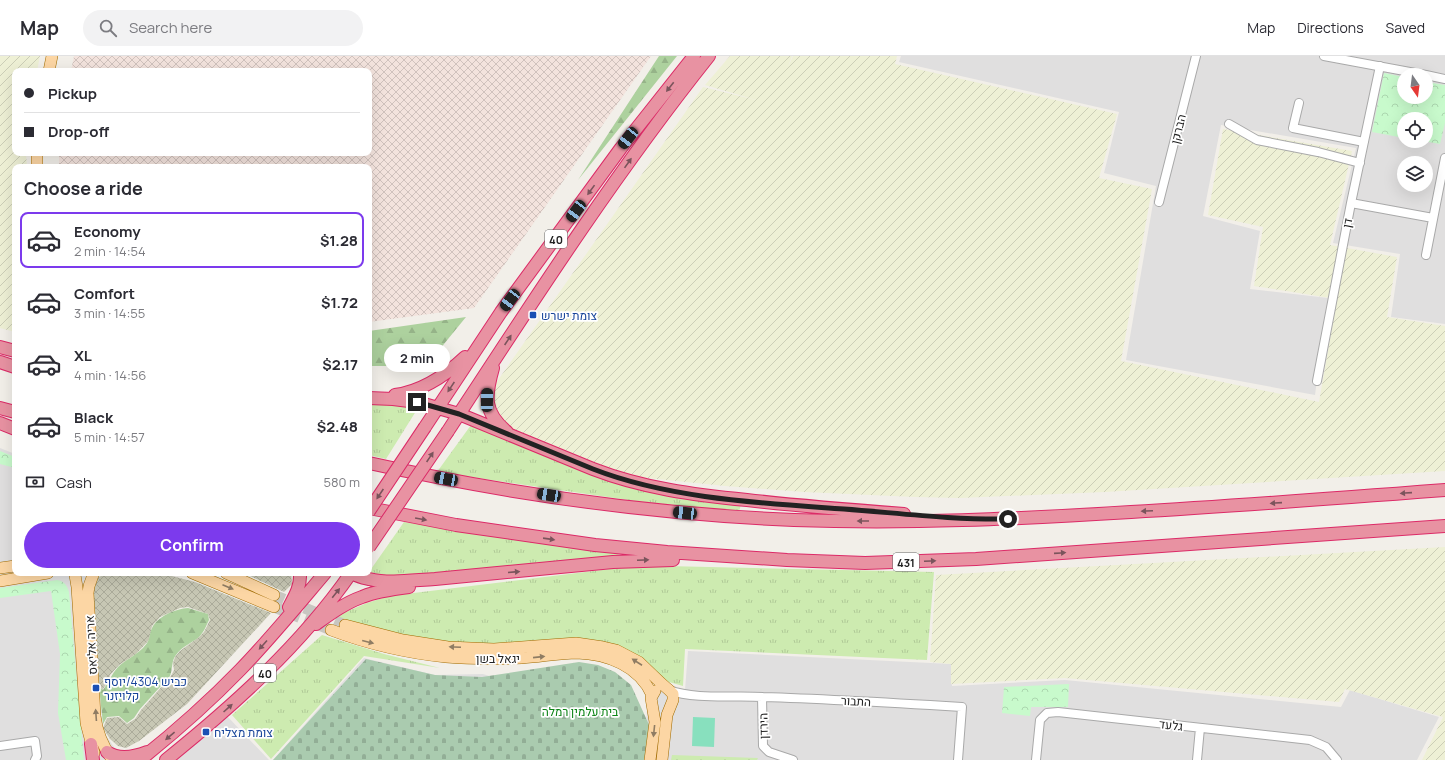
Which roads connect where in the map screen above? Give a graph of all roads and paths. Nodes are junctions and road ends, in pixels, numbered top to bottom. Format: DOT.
graph roads {
  1 [pos="52,56"];
  2 [pos="694,56"];
  3 [pos="709,56"];
  4 [pos="1196,56"];
  5 [pos="1324,56"];
  6 [pos="1380,66"];
  7 [pos="50,68"];
  8 [pos="1397,69"];
  9 [pos="1433,76"];
  10 [pos="1445,79"];
  11 [pos="1299,103"];
  12 [pos="1229,124"];
  13 [pos="1364,142"];
  14 [pos="1445,158"];
  15 [pos="1360,163"];
  16 [pos="1159,202"];
  17 [pos="1351,203"];
  18 [pos="1433,218"];
  19 [pos="1426,255"];
  20 [pos="501,312"];
  21 [pos="0,347"];
  22 [pos="12,350"];
  23 [pos="496,358"];
  24 [pos="0,362"];
  25 [pos="12,366"];
  26 [pos="1317,381"];
  27 [pos="372,397"];
  28 [pos="372,397"];
  29 [pos="437,407"];
  30 [pos="0,408"];
  31 [pos="12,411"];
  32 [pos="459,414"];
  33 [pos="0,423"];
  34 [pos="12,428"];
  35 [pos="545,449"];
  36 [pos="372,463"];
  37 [pos="1445,490"];
  38 [pos="372,506"];
  39 [pos="372,511"];
  40 [pos="995,519"];
  41 [pos="1445,526"];
  42 [pos="372,543"];
  43 [pos="831,562"];
  44 [pos="12,566"];
  45 [pos="0,568"];
  46 [pos="496,574"];
  47 [pos="27,576"];
  48 [pos="74,576"];
  49 [pos="93,576"];
  50 [pos="199,576"];
  51 [pos="233,576"];
  52 [pos="300,576"];
  53 [pos="322,576"];
  54 [pos="349,576"];
  55 [pos="360,576"];
  56 [pos="0,580"];
  57 [pos="274,595"];
  58 [pos="274,607"];
  59 [pos="345,625"];
  60 [pos="276,630"];
  61 [pos="331,630"];
  62 [pos="305,631"];
  63 [pos="668,689"];
  64 [pos="696,695"];
  65 [pos="762,697"];
  66 [pos="652,699"];
  67 [pos="671,704"];
  68 [pos="1200,728"];
  69 [pos="91,744"];
  70 [pos="0,746"];
  71 [pos="1326,747"];
  72 [pos="154,749"];
  73 [pos="106,757"];
  74 [pos="35,760"];
  75 [pos="93,760"];
  76 [pos="140,760"];
  77 [pos="166,760"];
  78 [pos="650,760"];
  79 [pos="662,760"];
  80 [pos="793,760"];
  81 [pos="958,760"];
  82 [pos="1036,760"];
  83 [pos="1197,760"];
  84 [pos="1329,760"];
  85 [pos="1337,760"];
  1 -- 7 [label="main road"];
  2 -- 20 [label="highway, 40, one-way"];
  23 -- 3 [label="highway, 40, one-way"];
  4 -- 16 [label="street, הברקן"];
  5 -- 6 [label="street"];
  6 -- 8 [label="street"];
  6 -- 13 [label="street, דן"];
  9 -- 10 [label="street"];
  11 -- 13 [label="street"];
  12 -- 15 [label="street"];
  13 -- 15 [label="street, דן"];
  14 -- 18 [label="street"];
  15 -- 17 [label="street, דן"];
  17 -- 18 [label="street"];
  17 -- 26 [label="street, דן"];
  18 -- 19 [label="street"];
  20 -- 27 [label="highway"];
  20 -- 29 [label="highway, 40, one-way"];
  21 -- 22 [label="highway"];
  23 -- 32 [label="highway, 40"];
  23 -- 35 [label="highway"];
  24 -- 25 [label="highway"];
  28 -- 29 [label="highway"];
  29 -- 32 [label="highway"];
  29 -- 38 [label="highway, 40, one-way, bridge"];
  30 -- 31 [label="highway"];
  32 -- 35 [label="highway"];
  42 -- 32 [label="highway, 40, one-way, bridge"];
  33 -- 34 [label="highway"];
  35 -- 40 [label="highway"];
  40 -- 36 [label="highway, one-way"];
  37 -- 40 [label="highway, one-way"];
  39 -- 43 [label="highway, 431, one-way"];
  43 -- 41 [label="highway, 431, one-way"];
  46 -- 43 [label="highway, one-way"];
  44 -- 45 [label="main road"];
  46 -- 55 [label="highway"];
  46 -- 62 [label="highway"];
  47 -- 56 [label="main road"];
  48 -- 69 [label="main road, אריה אליאס"];
  73 -- 49 [label="main road, אריה אליאס, one-way"];
  50 -- 58 [label="main road, one-way"];
  51 -- 57 [label="main road"];
  52 -- 60 [label="highway"];
  53 -- 60 [label="highway, 40"];
  62 -- 54 [label="highway, 40, one-way"];
  63 -- 59 [label="main road, יגאל בשן, one-way"];
  60 -- 72 [label="highway, 40, one-way"];
  61 -- 66 [label="main road, יגאל בשן, one-way"];
  77 -- 62 [label="highway, 40, one-way"];
  63 -- 64 [label="street, התבור"];
  63 -- 66 [label="main road"];
  63 -- 67 [label="main road"];
  64 -- 65 [label="street, התבור"];
  64 -- 67 [label="street, התבור"];
  65 -- 80 [label="street, הירדן"];
  65 -- 81 [label="street, התבור"];
  66 -- 67 [label="main road"];
  66 -- 78 [label="main road, one-way"];
  67 -- 79 [label="main road"];
  68 -- 71 [label="street, גלעד"];
  68 -- 82 [label="street, גלעד"];
  68 -- 83 [label="street"];
  69 -- 73 [label="main road, אריה אליאס"];
  69 -- 75 [label="highway"];
  70 -- 74 [label="street"];
  71 -- 84 [label="street"];
  71 -- 85 [label="street, גלעד"];
  72 -- 73 [label="highway"];
  72 -- 76 [label="highway, 40"];
}
